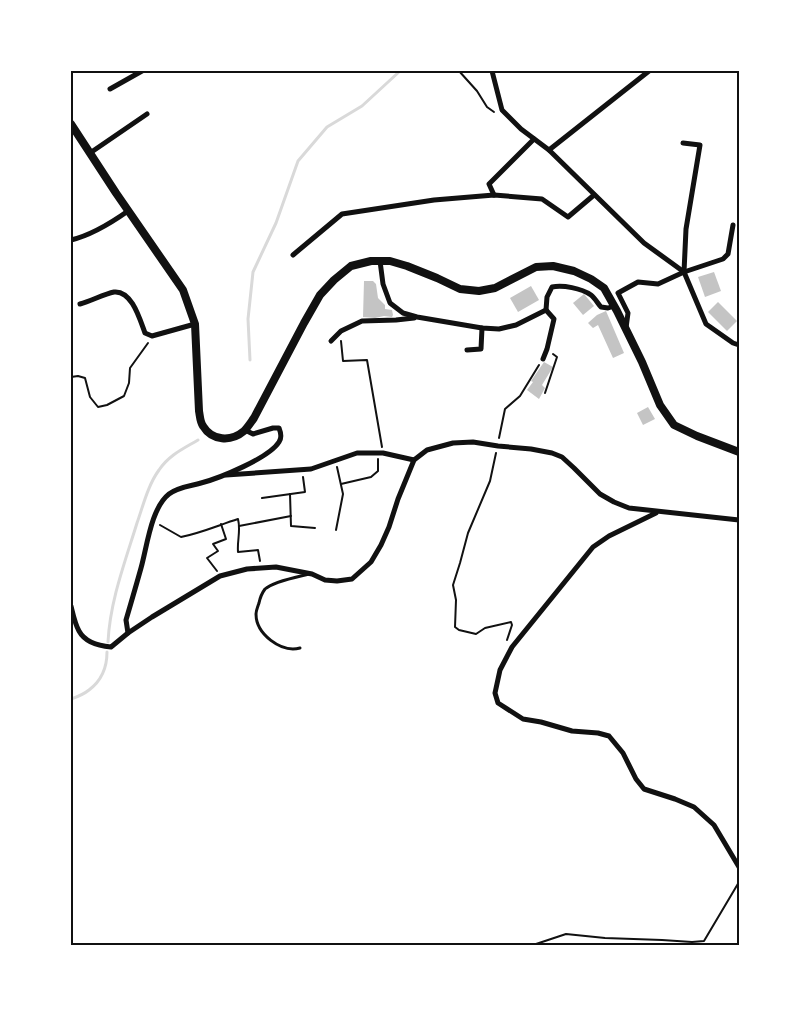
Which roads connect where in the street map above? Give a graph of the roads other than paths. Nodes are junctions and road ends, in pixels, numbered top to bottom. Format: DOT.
graph roads {
  1 [pos="142,71"];
  2 [pos="492,71"];
  3 [pos="648,71"];
  4 [pos="110,89"];
  5 [pos="147,114"];
  6 [pos="71,124"];
  7 [pos="534,139"];
  8 [pos="683,143"];
  9 [pos="549,150"];
  10 [pos="90,153"];
  11 [pos="494,195"];
  12 [pos="594,195"];
  13 [pos="128,211"];
  14 [pos="733,225"];
  15 [pos="71,240"];
  16 [pos="293,255"];
  17 [pos="380,261"];
  18 [pos="684,272"];
  19 [pos="80,304"];
  20 [pos="614,306"];
  21 [pos="546,310"];
  22 [pos="417,317"];
  23 [pos="195,324"];
  24 [pos="482,328"];
  25 [pos="626,329"];
  26 [pos="331,340"];
  27 [pos="739,345"];
  28 [pos="467,350"];
  29 [pos="543,359"];
  30 [pos="245,430"];
  31 [pos="739,452"];
  32 [pos="414,460"];
  33 [pos="222,476"];
  34 [pos="657,512"];
  35 [pos="739,520"];
  36 [pos="312,574"];
  37 [pos="71,606"];
  38 [pos="128,633"];
  39 [pos="300,648"];
  40 [pos="739,867"];
  1 -- 4 [label="street"];
  2 -- 7 [label="street"];
  3 -- 9 [label="street"];
  5 -- 10 [label="street"];
  6 -- 10 [label="street"];
  7 -- 9 [label="street"];
  7 -- 11 [label="street"];
  8 -- 18 [label="street"];
  9 -- 12 [label="street"];
  10 -- 13 [label="street"];
  11 -- 12 [label="street"];
  11 -- 16 [label="street"];
  12 -- 18 [label="street"];
  13 -- 15 [label="street"];
  13 -- 23 [label="street"];
  14 -- 18 [label="street"];
  17 -- 20 [label="street"];
  17 -- 22 [label="street"];
  17 -- 30 [label="street"];
  18 -- 25 [label="street"];
  18 -- 27 [label="street"];
  19 -- 23 [label="street"];
  20 -- 21 [label="street"];
  20 -- 25 [label="street"];
  21 -- 24 [label="street"];
  21 -- 29 [label="street"];
  22 -- 24 [label="street"];
  22 -- 26 [label="street"];
  23 -- 30 [label="street"];
  24 -- 28 [label="street"];
  25 -- 31 [label="street"];
  30 -- 33 [label="street"];
  32 -- 33 [label="street"];
  32 -- 34 [label="street"];
  32 -- 36 [label="street"];
  33 -- 38 [label="street"];
  34 -- 35 [label="street"];
  34 -- 40 [label="street"];
  36 -- 38 [label="street"];
  36 -- 39 [label="lane"];
  37 -- 38 [label="street"];
}
